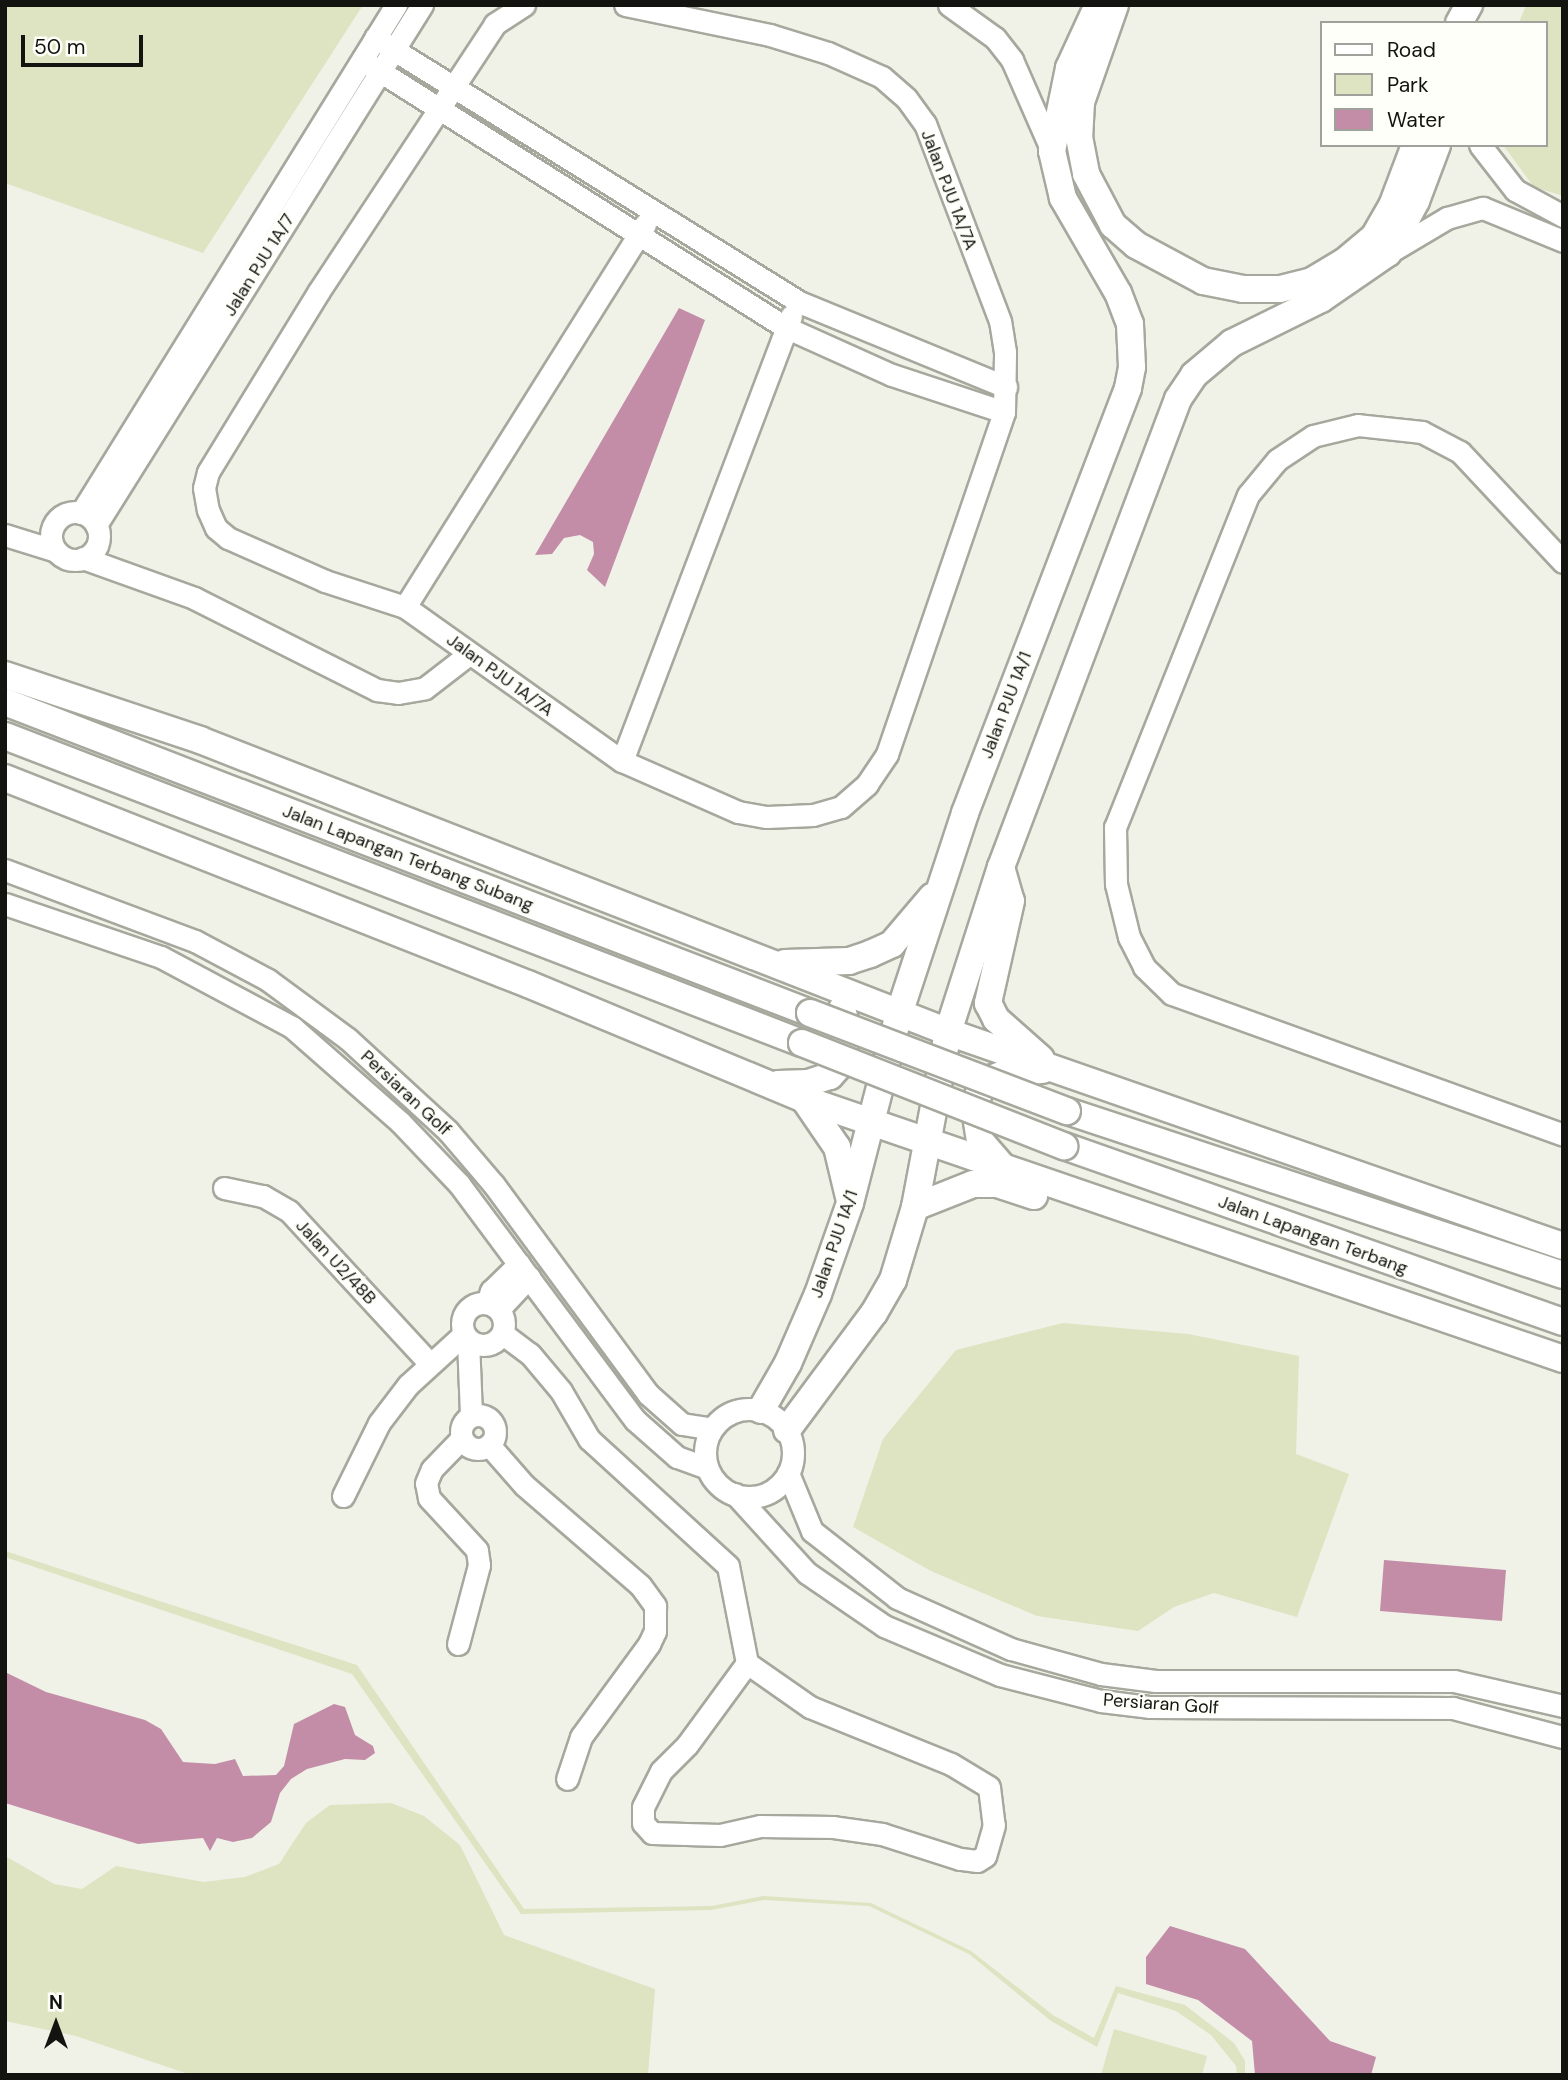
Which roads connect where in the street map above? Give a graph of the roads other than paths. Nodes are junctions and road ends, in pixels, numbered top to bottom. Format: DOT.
graph roads {
  1 [pos="396,5"];
  2 [pos="422,5"];
  3 [pos="524,5"];
  4 [pos="625,5"];
  5 [pos="950,5"];
  6 [pos="1098,5"];
  7 [pos="1115,5"];
  8 [pos="1469,5"];
  9 [pos="1460,21"];
  10 [pos="376,38"];
  11 [pos="394,50"];
  12 [pos="362,60"];
  13 [pos="380,72"];
  14 [pos="453,85"];
  15 [pos="436,108"];
  16 [pos="1414,147"];
  17 [pos="1436,147"];
  18 [pos="1482,147"];
  19 [pos="1052,151"];
  20 [pos="653,210"];
  21 [pos="1563,216"];
  22 [pos="638,234"];
  23 [pos="1563,241"];
  24 [pos="1388,253"];
  25 [pos="799,302"];
  26 [pos="785,327"];
  27 [pos="1006,387"];
  28 [pos="1004,412"];
  29 [pos="89,519"];
  30 [pos="55,523"];
  31 [pos="5,533"];
  32 [pos="56,551"];
  33 [pos="83,558"];
  34 [pos="1563,562"];
  35 [pos="405,607"];
  36 [pos="469,654"];
  37 [pos="5,675"];
  38 [pos="5,702"];
  39 [pos="5,736"];
  40 [pos="622,761"];
  41 [pos="5,778"];
  42 [pos="1001,867"];
  43 [pos="5,870"];
  44 [pos="942,884"];
  45 [pos="5,904"];
  46 [pos="770,963"];
  47 [pos="807,977"];
  48 [pos="899,1014"];
  49 [pos="948,1032"];
  50 [pos="348,1039"];
  51 [pos="338,1065"];
  52 [pos="1053,1069"];
  53 [pos="771,1085"];
  54 [pos="804,1099"];
  55 [pos="873,1122"];
  56 [pos="1563,1135"];
  57 [pos="928,1141"];
  58 [pos="1064,1146"];
  59 [pos="1003,1167"];
  60 [pos="224,1188"];
  61 [pos="850,1203"];
  62 [pos="915,1207"];
  63 [pos="1563,1246"];
  64 [pos="1264,1257"];
  65 [pos="524,1271"];
  66 [pos="1563,1275"];
  67 [pos="493,1306"];
  68 [pos="1563,1322"];
  69 [pos="503,1334"];
  70 [pos="471,1340"];
  71 [pos="1557,1358"];
  72 [pos="430,1364"];
  73 [pos="761,1410"];
  74 [pos="476,1415"];
  75 [pos="712,1429"];
  76 [pos="786,1430"];
  77 [pos="462,1438"];
  78 [pos="489,1445"];
  79 [pos="707,1468"];
  80 [pos="788,1473"];
  81 [pos="734,1494"];
  82 [pos="343,1496"];
  83 [pos="458,1644"];
  84 [pos="747,1663"];
  85 [pos="1563,1706"];
  86 [pos="1563,1737"];
  87 [pos="567,1779"];
  1 -- 10 [label="street, Jalan PJU 1A/7"];
  2 -- 11 [label="street, Jalan PJU 1A/7"];
  3 -- 14 [label="street, Jalan PJU 1A/7A"];
  4 -- 27 [label="street, Jalan PJU 1A/7A"];
  5 -- 19 [label="street"];
  6 -- 19 [label="main road, Jalan PJU 1A/1"];
  7 -- 16 [label="main road"];
  8 -- 9 [label="main road"];
  10 -- 11 [label="street"];
  10 -- 12 [label="street, Jalan PJU 1A/7"];
  11 -- 13 [label="street, Jalan PJU 1A/7"];
  11 -- 14 [label="street"];
  12 -- 13 [label="street"];
  12 -- 29 [label="street, Jalan PJU 1A/7"];
  13 -- 15 [label="street"];
  13 -- 29 [label="street, Jalan PJU 1A/7"];
  14 -- 15 [label="street, Jalan PJU 1A/7A"];
  14 -- 20 [label="street"];
  15 -- 22 [label="street"];
  15 -- 35 [label="street, Jalan PJU 1A/7A"];
  17 -- 24 [label="main road"];
  18 -- 21 [label="street"];
  19 -- 44 [label="main road, Jalan PJU 1A/1"];
  20 -- 22 [label="street"];
  20 -- 25 [label="street"];
  22 -- 26 [label="street"];
  22 -- 35 [label="street"];
  23 -- 24 [label="street"];
  24 -- 42 [label="main road"];
  25 -- 26 [label="street"];
  25 -- 27 [label="street"];
  26 -- 28 [label="street"];
  26 -- 40 [label="street"];
  27 -- 28 [label="street, Jalan PJU 1A/7A"];
  28 -- 40 [label="street, Jalan PJU 1A/7A"];
  29 -- 30 [label="street"];
  29 -- 33 [label="street"];
  30 -- 31 [label="street"];
  30 -- 32 [label="street"];
  31 -- 32 [label="street"];
  32 -- 33 [label="street"];
  33 -- 36 [label="street"];
  34 -- 56 [label="street"];
  35 -- 36 [label="street, Jalan PJU 1A/7A"];
  36 -- 40 [label="street, Jalan PJU 1A/7A"];
  37 -- 46 [label="main road"];
  38 -- 66 [label="main road, Jalan Lapangan Terbang Subang, bridge"];
  39 -- 58 [label="main road, Jalan Lapangan Terbang Subang, bridge"];
  41 -- 53 [label="main road"];
  42 -- 49 [label="main road"];
  42 -- 52 [label="main road"];
  43 -- 50 [label="street, Persiaran Golf"];
  44 -- 46 [label="main road"];
  44 -- 48 [label="main road, Jalan PJU 1A/1"];
  45 -- 51 [label="street, Persiaran Golf"];
  46 -- 47 [label="main road"];
  47 -- 48 [label="main road"];
  47 -- 53 [label="main road"];
  48 -- 49 [label="main road"];
  48 -- 55 [label="main road, Jalan PJU 1A/1"];
  49 -- 52 [label="main road"];
  49 -- 57 [label="main road"];
  50 -- 51 [label="street"];
  50 -- 75 [label="street, Persiaran Golf"];
  51 -- 65 [label="street, Persiaran Golf"];
  52 -- 59 [label="main road"];
  52 -- 63 [label="main road"];
  53 -- 54 [label="main road"];
  54 -- 55 [label="main road"];
  54 -- 61 [label="main road"];
  55 -- 57 [label="main road"];
  55 -- 61 [label="main road, Jalan PJU 1A/1"];
  57 -- 59 [label="main road"];
  57 -- 62 [label="main road"];
  58 -- 68 [label="main road, Jalan Lapangan Terbang"];
  59 -- 64 [label="main road"];
  60 -- 72 [label="street, Jalan U2/48B"];
  61 -- 73 [label="main road, Jalan PJU 1A/1"];
  62 -- 64 [label="main road"];
  62 -- 76 [label="main road"];
  64 -- 71 [label="main road"];
  65 -- 67 [label="street"];
  65 -- 79 [label="street, Persiaran Golf"];
  67 -- 69 [label="street"];
  67 -- 70 [label="street"];
  69 -- 70 [label="street"];
  69 -- 84 [label="street"];
  70 -- 72 [label="street"];
  70 -- 74 [label="street"];
  72 -- 82 [label="street"];
  73 -- 75 [label="street"];
  73 -- 76 [label="street"];
  74 -- 77 [label="street"];
  74 -- 78 [label="street"];
  75 -- 79 [label="street"];
  76 -- 80 [label="street"];
  77 -- 78 [label="street"];
  77 -- 83 [label="street"];
  78 -- 87 [label="street"];
  79 -- 81 [label="street"];
  80 -- 81 [label="street"];
  80 -- 85 [label="street, Persiaran Golf"];
  81 -- 86 [label="street, Persiaran Golf"];
  84 -- 84 [label="street"];
}
